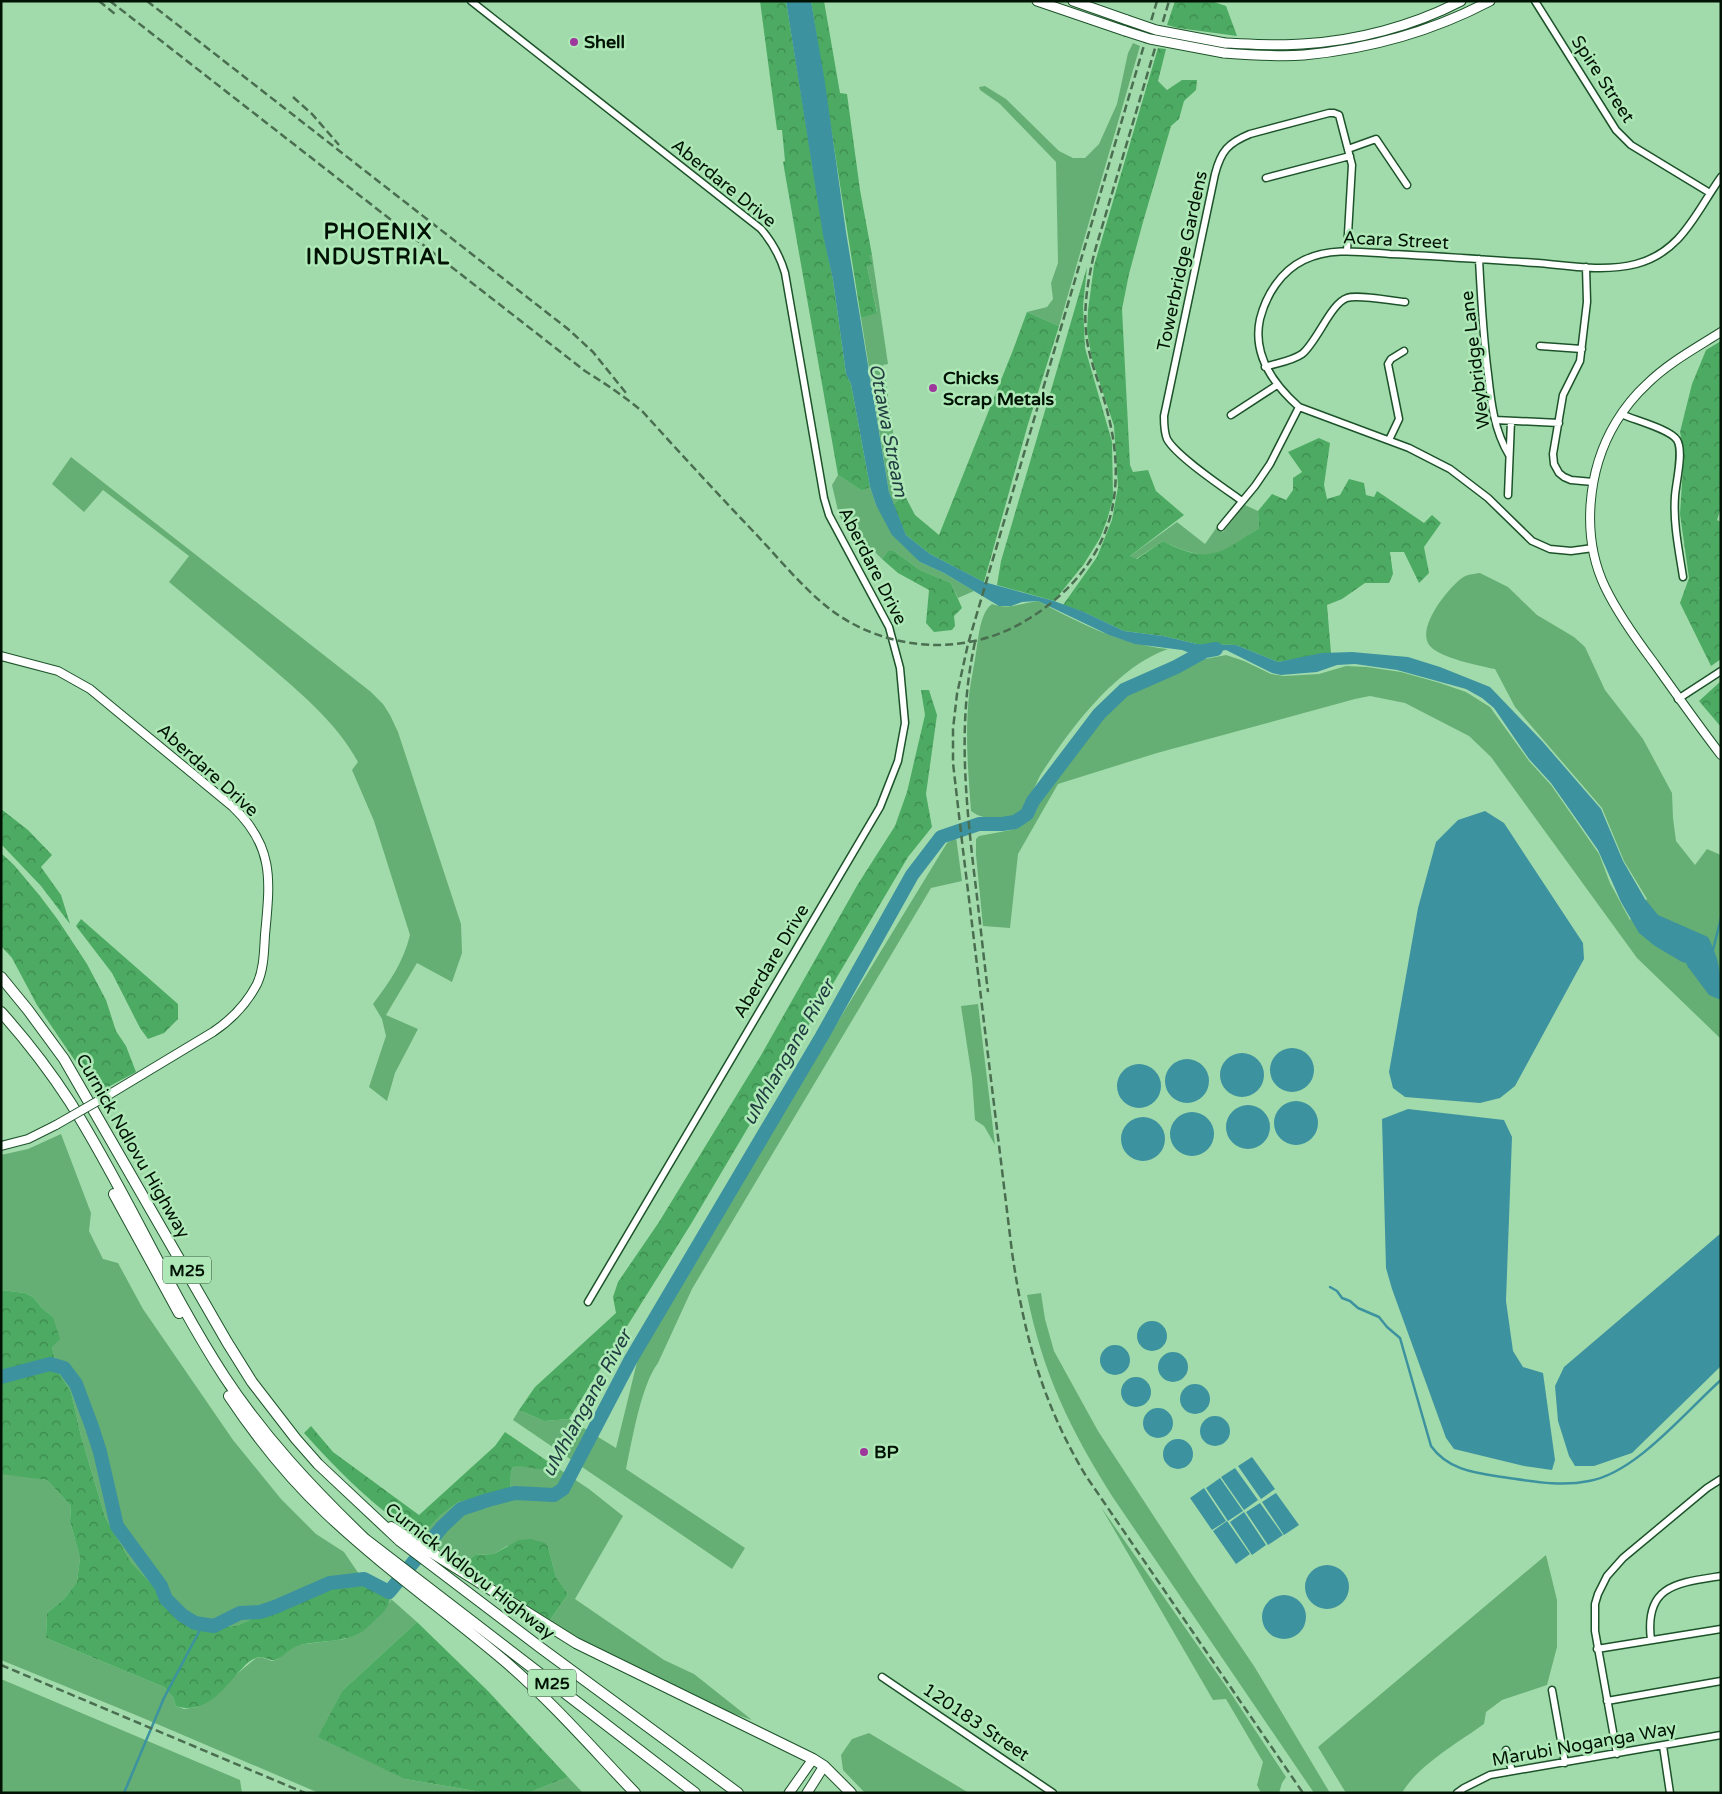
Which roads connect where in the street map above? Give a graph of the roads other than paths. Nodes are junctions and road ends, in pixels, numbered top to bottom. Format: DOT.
graph roads {
  1 [pos="471,1"];
  2 [pos="1037,1"];
  3 [pos="1073,1"];
  4 [pos="1461,1"];
  5 [pos="1535,1"];
  6 [pos="1485,2"];
  7 [pos="1348,149"];
  8 [pos="1350,156"];
  9 [pos="1266,178"];
  10 [pos="1721,178"];
  11 [pos="1408,185"];
  12 [pos="1710,193"];
  13 [pos="1347,251"];
  14 [pos="1479,259"];
  15 [pos="1586,267"];
  16 [pos="1405,302"];
  17 [pos="1721,332"];
  18 [pos="1540,346"];
  19 [pos="1582,349"];
  20 [pos="1404,351"];
  21 [pos="1265,367"];
  22 [pos="1277,385"];
  23 [pos="1300,407"];
  24 [pos="1622,414"];
  25 [pos="1232,415"];
  26 [pos="1495,420"];
  27 [pos="1511,421"];
  28 [pos="1559,423"];
  29 [pos="1389,440"];
  30 [pos="1509,454"];
  31 [pos="1593,482"];
  32 [pos="1508,495"];
  33 [pos="1242,501"];
  34 [pos="1221,527"];
  35 [pos="1593,548"];
  36 [pos="1683,577"];
  37 [pos="1,656"];
  38 [pos="1721,671"];
  39 [pos="1678,699"];
  40 [pos="1721,755"];
  41 [pos="1,978"];
  42 [pos="1,1012"];
  43 [pos="1,1022"];
  44 [pos="1,1146"];
  45 [pos="588,1302"];
  46 [pos="1721,1479"];
  47 [pos="403,1538"];
  48 [pos="362,1541"];
  49 [pos="406,1575"];
  50 [pos="1721,1576"];
  51 [pos="1721,1629"];
  52 [pos="1651,1640"];
  53 [pos="1597,1649"];
  54 [pos="882,1677"];
  55 [pos="1721,1681"];
  56 [pos="1552,1690"];
  57 [pos="1607,1701"];
  58 [pos="1721,1735"];
  59 [pos="1663,1746"];
  60 [pos="1506,1750"];
  61 [pos="1617,1754"];
  62 [pos="813,1758"];
  63 [pos="1564,1763"];
  64 [pos="824,1766"];
  65 [pos="1512,1771"];
  66 [pos="635,1793"];
  67 [pos="695,1793"];
  68 [pos="738,1793"];
  69 [pos="790,1793"];
  70 [pos="807,1793"];
  71 [pos="851,1793"];
  72 [pos="1053,1793"];
  73 [pos="1457,1793"];
  74 [pos="1670,1793"];
  1 -- 45 [label="street, Aberdare Drive"];
  2 -- 6 [label="main road, bridge"];
  3 -- 4 [label="main road, bridge"];
  5 -- 12 [label="street, Spire Street"];
  7 -- 8 [label="street, Towerbridge Gardens"];
  7 -- 11 [label="street"];
  7 -- 33 [label="street, Towerbridge Gardens"];
  8 -- 9 [label="street"];
  8 -- 13 [label="street, Towerbridge Gardens"];
  10 -- 12 [label="street, Acara Street"];
  12 -- 15 [label="street, Acara Street"];
  13 -- 14 [label="street, Acara Street"];
  13 -- 21 [label="street, Acara Street"];
  14 -- 15 [label="street, Acara Street"];
  14 -- 26 [label="street, Weybridge Lane"];
  15 -- 19 [label="street"];
  16 -- 21 [label="street"];
  17 -- 24 [label="street"];
  18 -- 19 [label="street"];
  19 -- 28 [label="street"];
  20 -- 29 [label="street"];
  21 -- 22 [label="street, Acara Street"];
  22 -- 23 [label="street, Acara Street"];
  22 -- 25 [label="street"];
  23 -- 29 [label="street, Acara Street"];
  23 -- 33 [label="street"];
  24 -- 31 [label="street"];
  24 -- 36 [label="street"];
  26 -- 27 [label="street"];
  26 -- 30 [label="street, Weybridge Lane"];
  27 -- 28 [label="street"];
  27 -- 30 [label="street, Weybridge Lane"];
  28 -- 31 [label="street"];
  29 -- 35 [label="street, Acara Street"];
  30 -- 32 [label="street, Weybridge Lane"];
  31 -- 35 [label="street"];
  33 -- 34 [label="street"];
  35 -- 39 [label="street"];
  37 -- 44 [label="street, Aberdare Drive, bridge"];
  38 -- 39 [label="street"];
  39 -- 40 [label="street"];
  41 -- 47 [label="main road, Curnick Ndlovu Highway / M25"];
  42 -- 48 [label="main road, Curnick Ndlovu Highway / M25"];
  43 -- 48 [label="main road"];
  46 -- 53 [label="street"];
  47 -- 62 [label="main road"];
  47 -- 68 [label="main road, Curnick Ndlovu Highway / M25"];
  48 -- 49 [label="main road, Curnick Ndlovu Highway / M25"];
  49 -- 66 [label="main road"];
  49 -- 67 [label="main road, Curnick Ndlovu Highway / M25"];
  50 -- 52 [label="street"];
  51 -- 52 [label="street"];
  52 -- 53 [label="street"];
  53 -- 57 [label="street"];
  54 -- 72 [label="street, 120183 Street"];
  55 -- 57 [label="street"];
  56 -- 63 [label="street"];
  57 -- 61 [label="street"];
  58 -- 59 [label="street, Marubi Noganga Way"];
  59 -- 61 [label="street, Marubi Noganga Way"];
  59 -- 74 [label="street"];
  60 -- 65 [label="street"];
  61 -- 63 [label="street, Marubi Noganga Way"];
  62 -- 64 [label="main road"];
  62 -- 69 [label="main road"];
  63 -- 65 [label="street, Marubi Noganga Way"];
  64 -- 70 [label="main road"];
  64 -- 71 [label="main road"];
  65 -- 73 [label="street, Marubi Noganga Way"];
}
